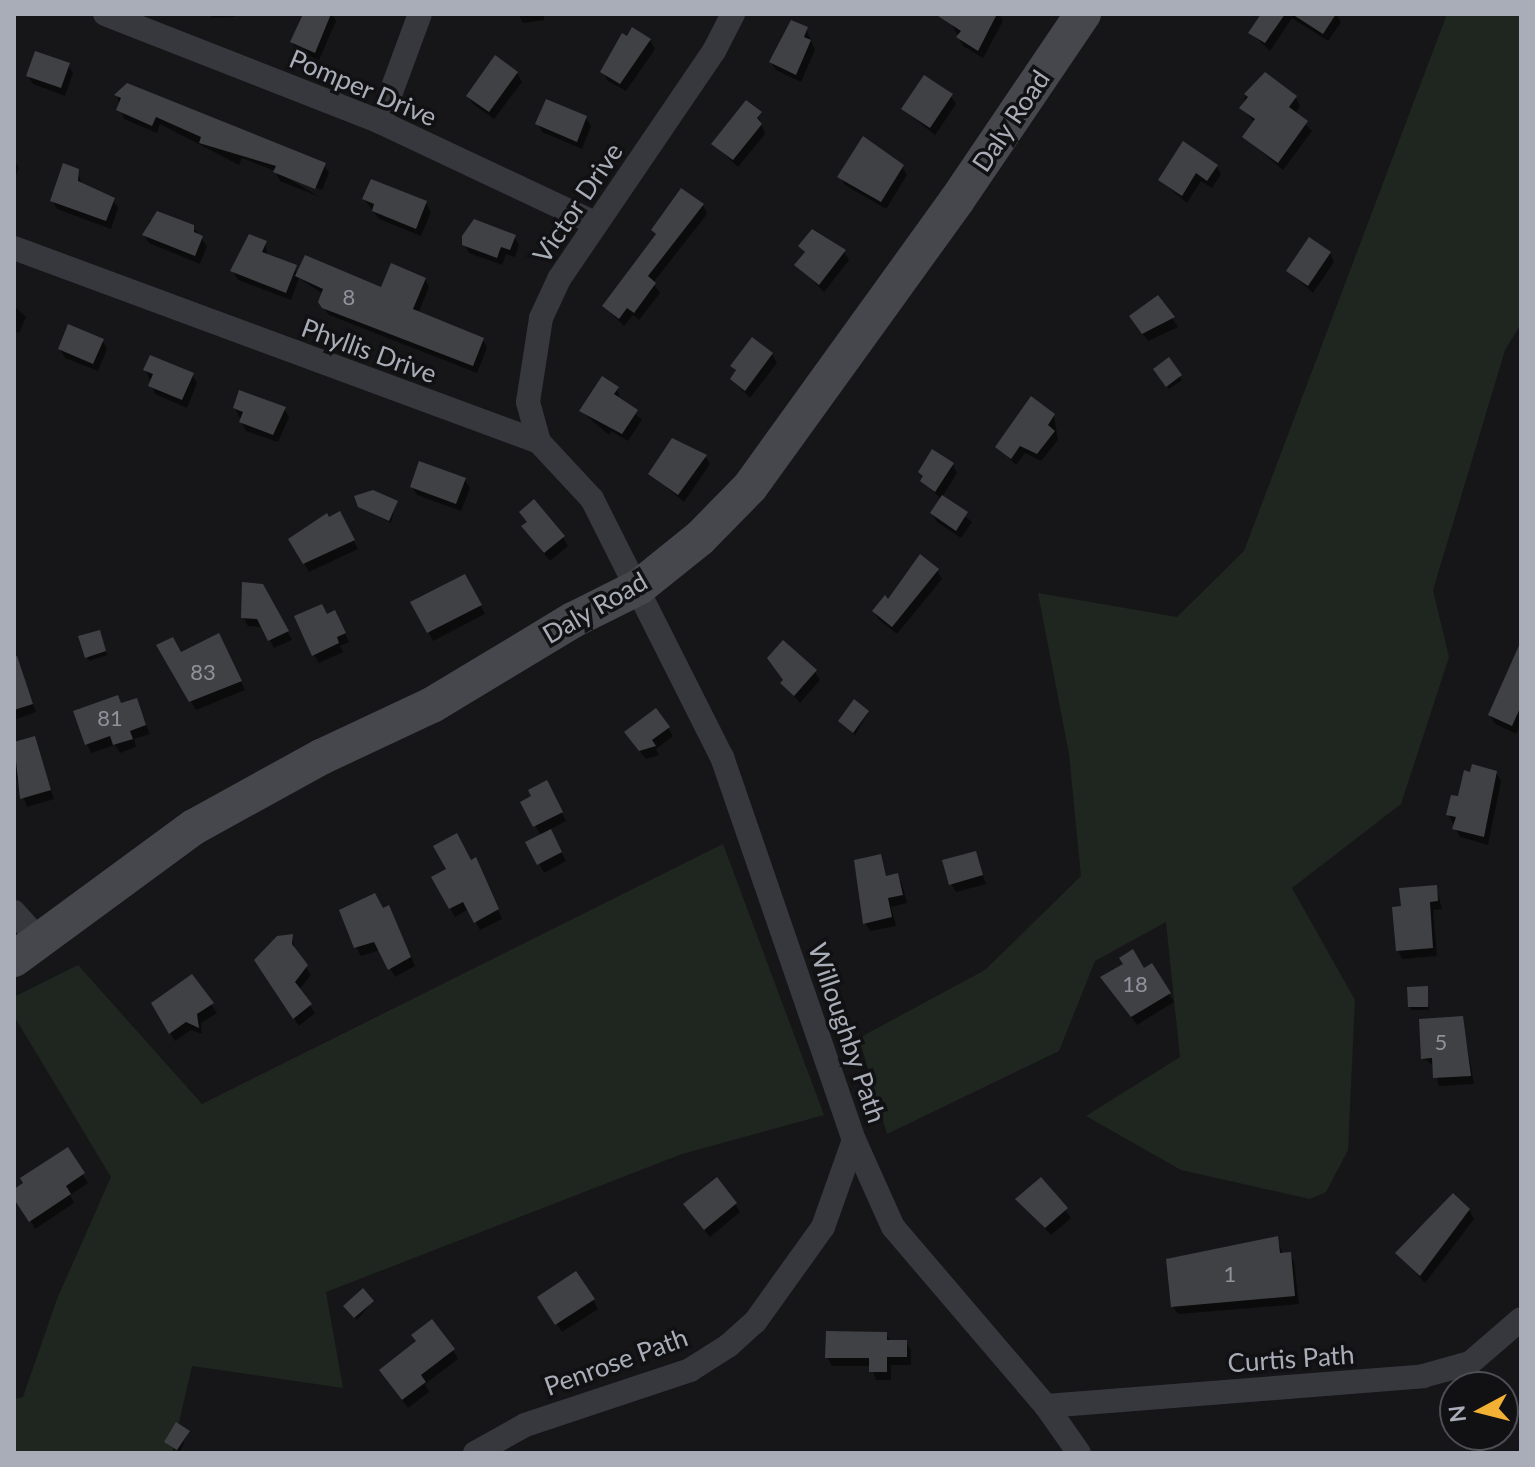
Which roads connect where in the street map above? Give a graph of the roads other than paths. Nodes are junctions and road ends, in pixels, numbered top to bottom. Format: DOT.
graph roads {
  1 [pos="105,14"];
  2 [pos="420,14"];
  3 [pos="733,14"];
  4 [pos="1083,14"];
  5 [pos="380,122"];
  6 [pos="595,223"];
  7 [pos="14,248"];
  8 [pos="539,442"];
  9 [pos="639,587"];
  10 [pos="14,912"];
  11 [pos="26,950"];
  12 [pos="854,1140"];
  13 [pos="1521,1319"];
  14 [pos="1046,1406"];
  15 [pos="475,1453"];
  16 [pos="1079,1453"];
  1 -- 5 [label="street, Pomper Drive"];
  2 -- 5 [label="street"];
  3 -- 6 [label="street, Victor Drive"];
  4 -- 9 [label="street, Daly Road"];
  5 -- 6 [label="street, Pomper Drive"];
  6 -- 8 [label="street, Victor Drive"];
  7 -- 8 [label="street, Phyllis Drive"];
  8 -- 9 [label="street, Phyllis Drive"];
  9 -- 11 [label="street, Daly Road"];
  9 -- 12 [label="street, Willoughby Path"];
  10 -- 11 [label="street"];
  12 -- 14 [label="street, Willoughby Path"];
  12 -- 15 [label="street, Penrose Path"];
  13 -- 14 [label="street, Curtis Path"];
  14 -- 16 [label="street, Willoughby Path"];
}
